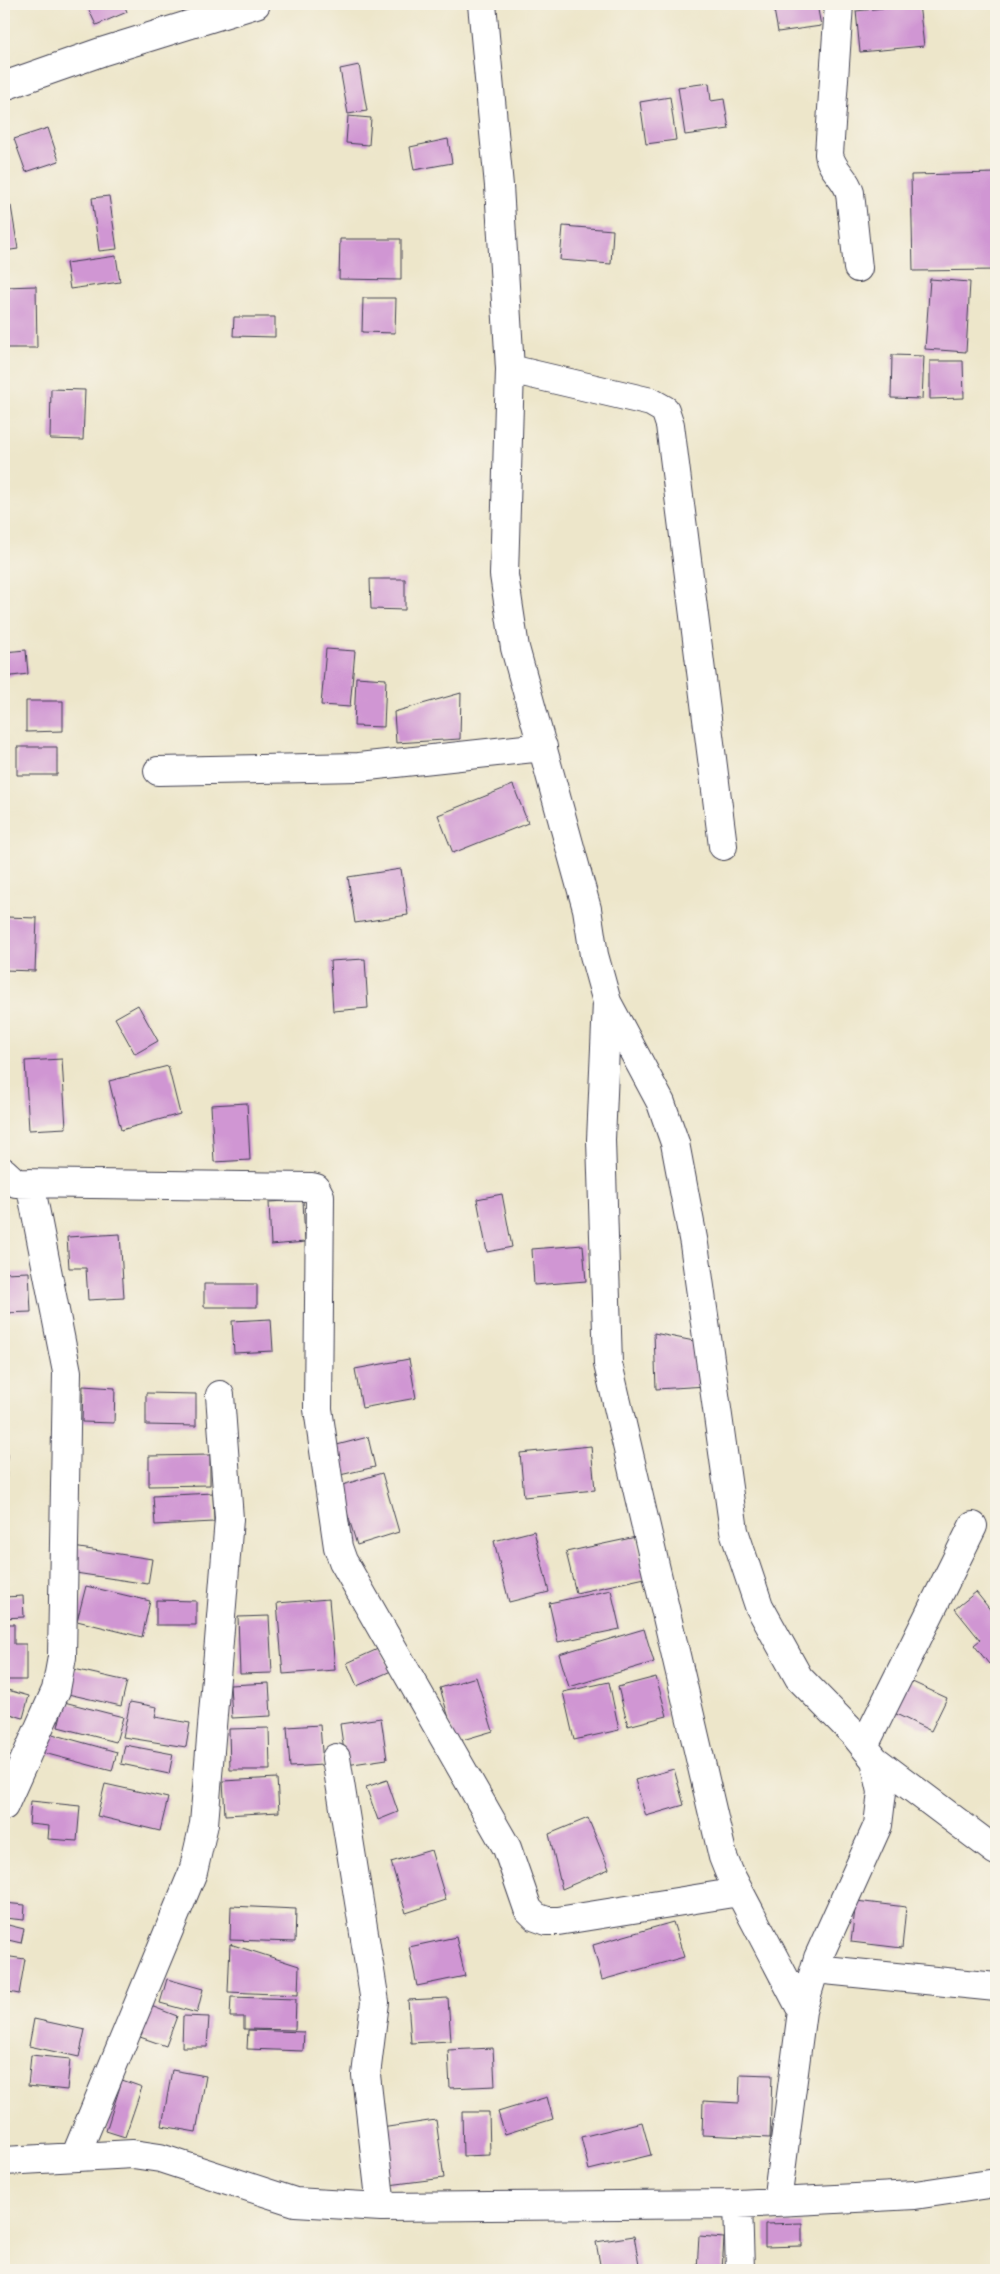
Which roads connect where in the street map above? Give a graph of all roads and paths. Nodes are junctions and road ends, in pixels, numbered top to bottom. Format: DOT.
graph roads {
  1 [pos="256,4"];
  2 [pos="482,4"];
  3 [pos="840,4"];
  4 [pos="4,86"];
  5 [pos="858,268"];
  6 [pos="510,369"];
  7 [pos="543,747"];
  8 [pos="158,771"];
  9 [pos="723,846"];
  10 [pos="607,1002"];
  11 [pos="4,1172"];
  12 [pos="30,1183"];
  13 [pos="220,1396"];
  14 [pos="973,1526"];
  15 [pos="869,1753"];
  16 [pos="336,1758"];
  17 [pos="4,1806"];
  18 [pos="996,1850"];
  19 [pos="739,1892"];
  20 [pos="815,1969"];
  21 [pos="996,1987"];
  22 [pos="802,2011"];
  23 [pos="75,2157"];
  24 [pos="4,2160"];
  25 [pos="996,2183"];
  26 [pos="777,2202"];
  27 [pos="738,2204"];
  28 [pos="381,2207"];
  29 [pos="740,2270"];
  1 -- 4 [label="street"];
  2 -- 6 [label="street"];
  3 -- 5 [label="street"];
  6 -- 7 [label="street"];
  6 -- 9 [label="street"];
  7 -- 8 [label="street"];
  7 -- 10 [label="street"];
  10 -- 15 [label="street"];
  10 -- 19 [label="street"];
  11 -- 12 [label="street"];
  12 -- 17 [label="street"];
  12 -- 19 [label="street"];
  13 -- 23 [label="street"];
  14 -- 15 [label="street"];
  15 -- 18 [label="street"];
  15 -- 20 [label="street"];
  16 -- 28 [label="street"];
  19 -- 22 [label="street"];
  20 -- 21 [label="street"];
  20 -- 22 [label="street"];
  22 -- 26 [label="street"];
  23 -- 24 [label="street"];
  23 -- 28 [label="street"];
  25 -- 26 [label="street"];
  26 -- 27 [label="street"];
  27 -- 28 [label="street"];
  27 -- 29 [label="street"];
}
